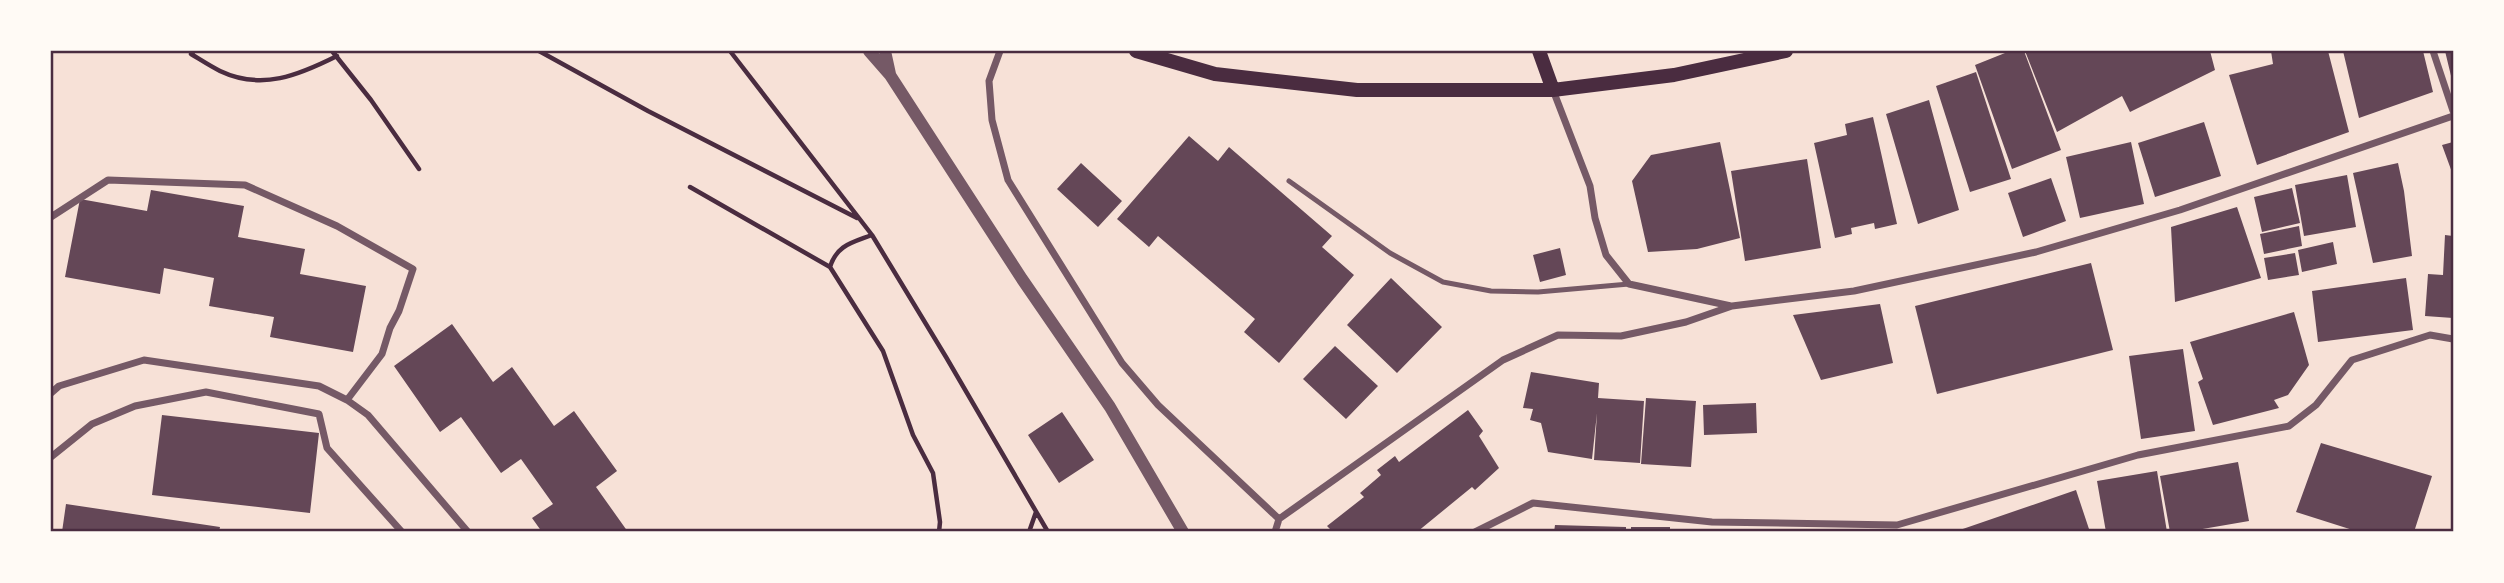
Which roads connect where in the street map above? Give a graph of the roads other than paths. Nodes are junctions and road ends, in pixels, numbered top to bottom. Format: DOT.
graph roads {
  1 [pos="869,51"];
  2 [pos="885,51"];
  3 [pos="1000,51"];
  4 [pos="1136,51"];
  5 [pos="1539,51"];
  6 [pos="1786,51"];
  7 [pos="2433,51"];
  8 [pos="890,75"];
  9 [pos="1553,90"];
  10 [pos="2453,111"];
  11 [pos="2453,116"];
  12 [pos="1289,181"];
  13 [pos="51,217"];
  14 [pos="1629,284"];
  15 [pos="1731,306"];
  16 [pos="2453,339"];
  17 [pos="51,394"];
  18 [pos="347,400"];
  19 [pos="51,457"];
  20 [pos="1279,519"];
  21 [pos="402,532"];
  22 [pos="468,532"];
  23 [pos="1183,532"];
  24 [pos="1275,532"];
  25 [pos="1475,532"];
  1 -- 8 [label="street"];
  2 -- 8 [label="street"];
  3 -- 20 [label="street"];
  4 -- 9 [label="main road"];
  5 -- 9 [label="main road"];
  6 -- 9 [label="main road"];
  7 -- 10 [label="street"];
  8 -- 23 [label="street"];
  9 -- 14 [label="street"];
  11 -- 15 [label="street"];
  12 -- 14 [label="lane"];
  13 -- 18 [label="street"];
  14 -- 15 [label="street"];
  15 -- 20 [label="street"];
  16 -- 25 [label="street"];
  17 -- 18 [label="street"];
  18 -- 22 [label="street"];
  19 -- 21 [label="street"];
  20 -- 24 [label="street"];
}
